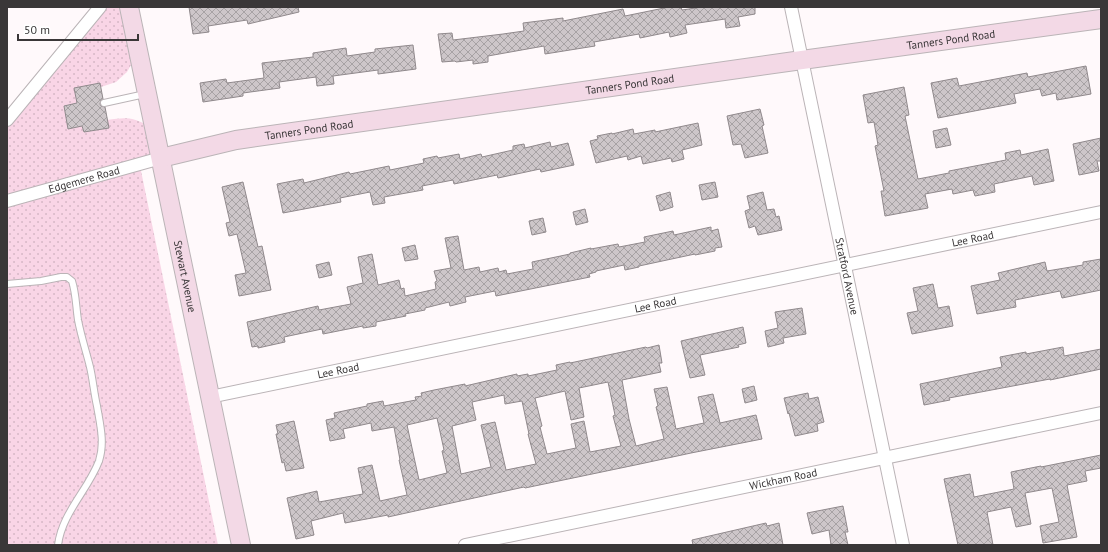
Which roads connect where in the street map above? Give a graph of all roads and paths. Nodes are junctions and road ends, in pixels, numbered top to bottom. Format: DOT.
graph roads {
  1 [pos="100,7"];
  2 [pos="129,7"];
  3 [pos="791,7"];
  4 [pos="1101,19"];
  5 [pos="802,60"];
  6 [pos="147,94"];
  7 [pos="104,103"];
  8 [pos="7,120"];
  9 [pos="161,158"];
  10 [pos="7,201"];
  11 [pos="1101,212"];
  12 [pos="845,265"];
  13 [pos="7,284"];
  14 [pos="210,397"];
  15 [pos="1101,413"];
  16 [pos="885,457"];
  17 [pos="58,545"];
  18 [pos="241,545"];
  19 [pos="465,545"];
  20 [pos="903,545"];
  1 -- 8 [label="street"];
  2 -- 6 [label="street, Stewart Avenue"];
  3 -- 5 [label="street, Stratford Avenue"];
  4 -- 5 [label="street, Tanners Pond Road"];
  5 -- 9 [label="street, Tanners Pond Road"];
  5 -- 12 [label="street, Stratford Avenue"];
  6 -- 7 [label="lane"];
  6 -- 9 [label="street, Stewart Avenue"];
  9 -- 10 [label="street, Edgemere Road"];
  9 -- 14 [label="street, Stewart Avenue"];
  11 -- 12 [label="street, Lee Road"];
  12 -- 14 [label="street, Lee Road"];
  12 -- 16 [label="street, Stratford Avenue"];
  13 -- 17 [label="lane"];
  14 -- 18 [label="street, Stewart Avenue"];
  15 -- 16 [label="street, Wickham Road"];
  16 -- 19 [label="street, Wickham Road"];
  16 -- 20 [label="street, Stratford Avenue"];
}
